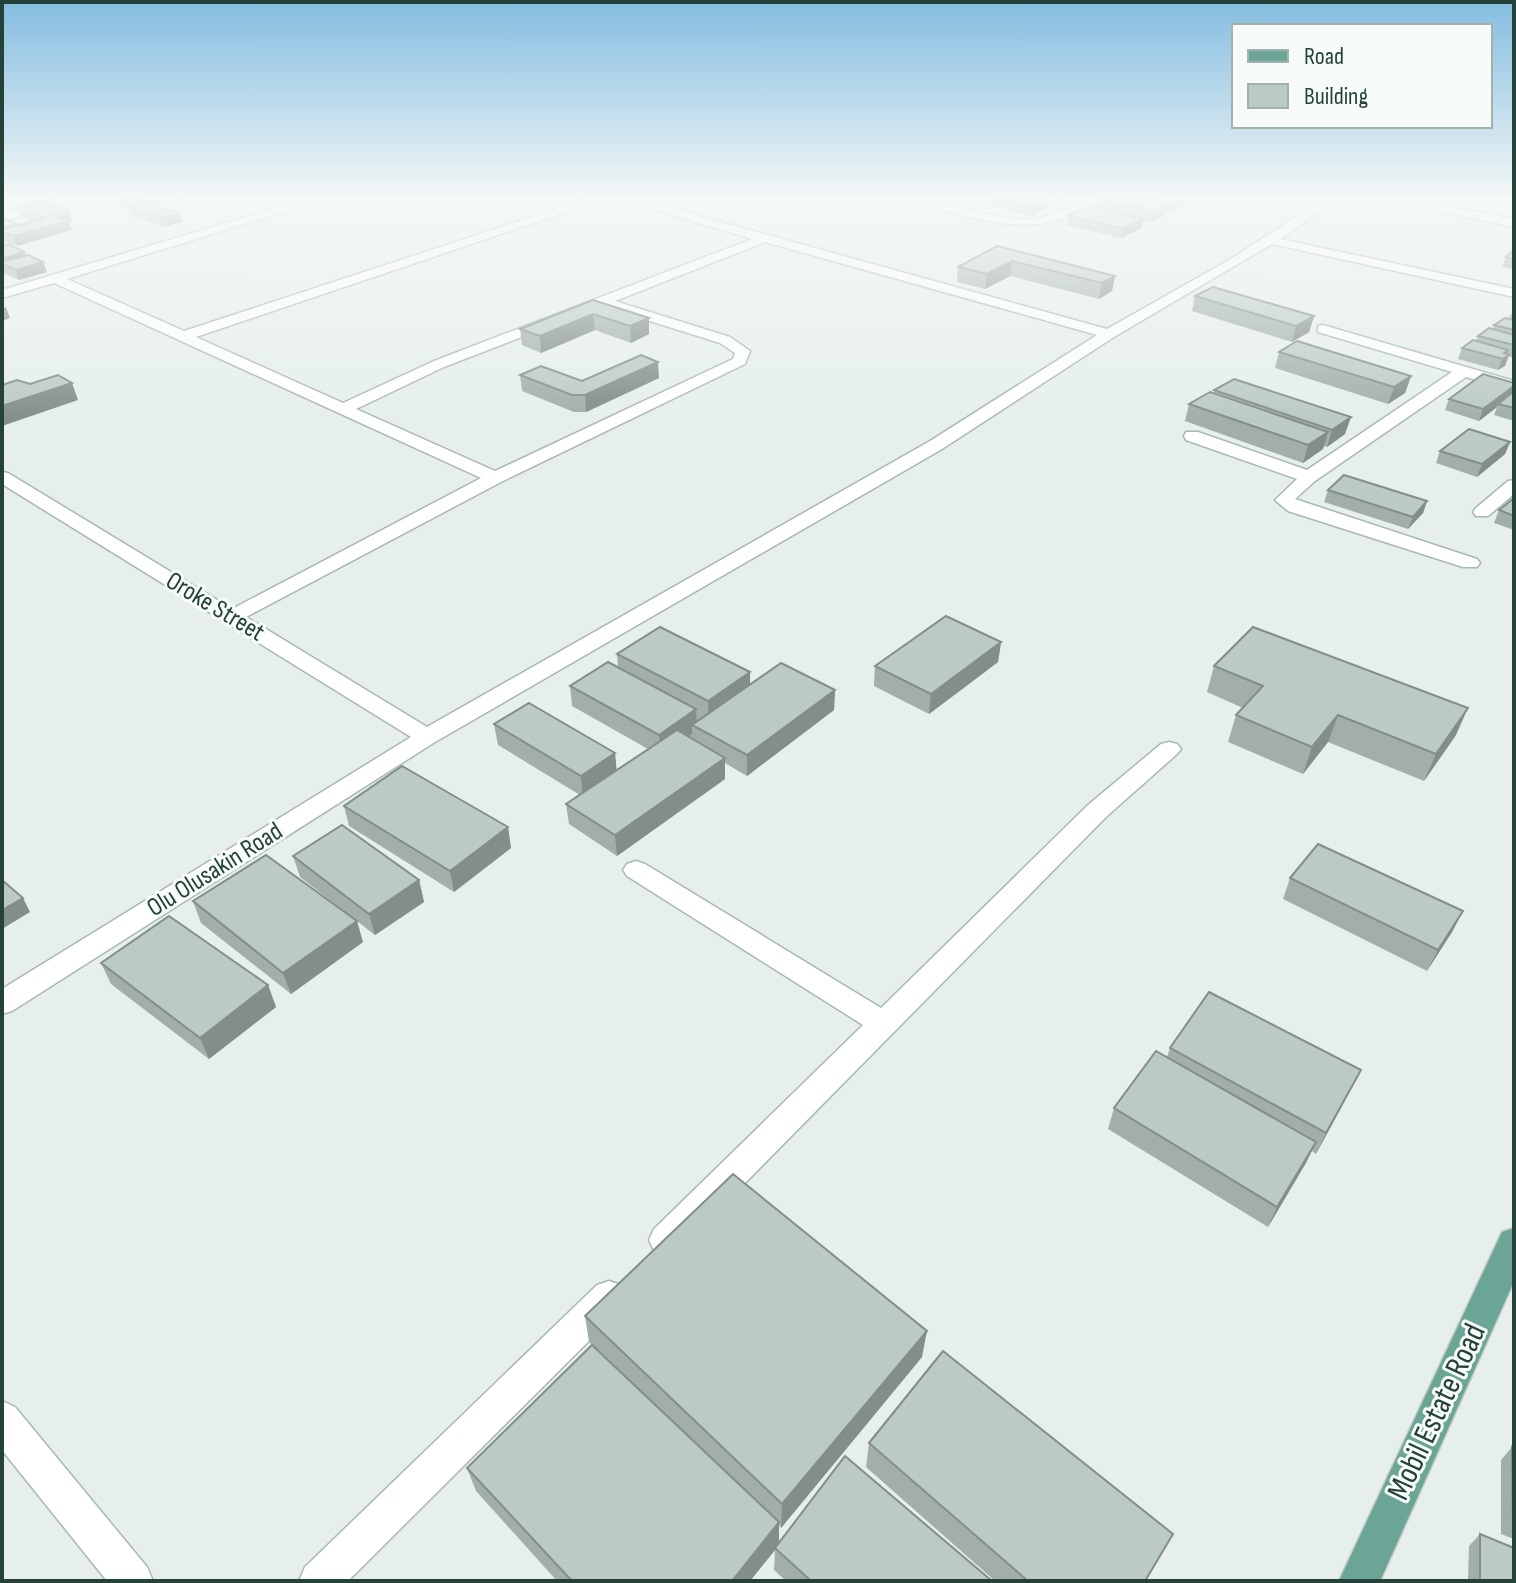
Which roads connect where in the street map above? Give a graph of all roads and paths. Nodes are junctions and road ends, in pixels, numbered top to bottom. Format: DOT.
graph roads {
  1 [pos="71,273"];
  2 [pos="376,273"];
  3 [pos="674,273"];
  4 [pos="889,273"];
  5 [pos="1214,273"];
  6 [pos="1421,273"];
  7 [pos="54,278"];
  8 [pos="1514,293"];
  9 [pos="2,294"];
  10 [pos="601,301"];
  11 [pos="1323,329"];
  12 [pos="1109,334"];
  13 [pos="181,337"];
  14 [pos="1464,371"];
  15 [pos="1409,383"];
  16 [pos="1513,385"];
  17 [pos="1436,390"];
  18 [pos="343,409"];
  19 [pos="1192,436"];
  20 [pos="2,477"];
  21 [pos="1309,477"];
  22 [pos="495,478"];
  23 [pos="1514,485"];
  24 [pos="1482,512"];
  25 [pos="1470,563"];
  26 [pos="231,617"];
  27 [pos="427,737"];
  28 [pos="1169,749"];
  29 [pos="636,870"];
  30 [pos="2,1003"];
  31 [pos="882,1023"];
  32 [pos="1511,1260"];
  33 [pos="2,1420"];
  34 [pos="133,1581"];
  35 [pos="319,1581"];
  36 [pos="1359,1581"];
  1 -- 7 [label="street"];
  2 -- 13 [label="street"];
  3 -- 10 [label="street"];
  4 -- 12 [label="street"];
  5 -- 12 [label="street, Olu Olusakin Road"];
  6 -- 8 [label="street"];
  7 -- 9 [label="street"];
  7 -- 13 [label="street"];
  10 -- 18 [label="street"];
  10 -- 22 [label="street"];
  11 -- 14 [label="street"];
  12 -- 27 [label="street, Olu Olusakin Road"];
  13 -- 18 [label="street"];
  14 -- 16 [label="street"];
  14 -- 17 [label="street"];
  15 -- 17 [label="street"];
  17 -- 21 [label="street"];
  18 -- 22 [label="street"];
  19 -- 21 [label="street"];
  20 -- 26 [label="street, Oroke Street"];
  21 -- 25 [label="street"];
  22 -- 26 [label="street"];
  23 -- 24 [label="street"];
  26 -- 27 [label="street, Oroke Street"];
  27 -- 30 [label="street, Olu Olusakin Road"];
  28 -- 31 [label="street"];
  29 -- 31 [label="street"];
  31 -- 35 [label="street"];
  32 -- 36 [label="main road, Mobil Estate Road"];
  33 -- 34 [label="street"];
}
